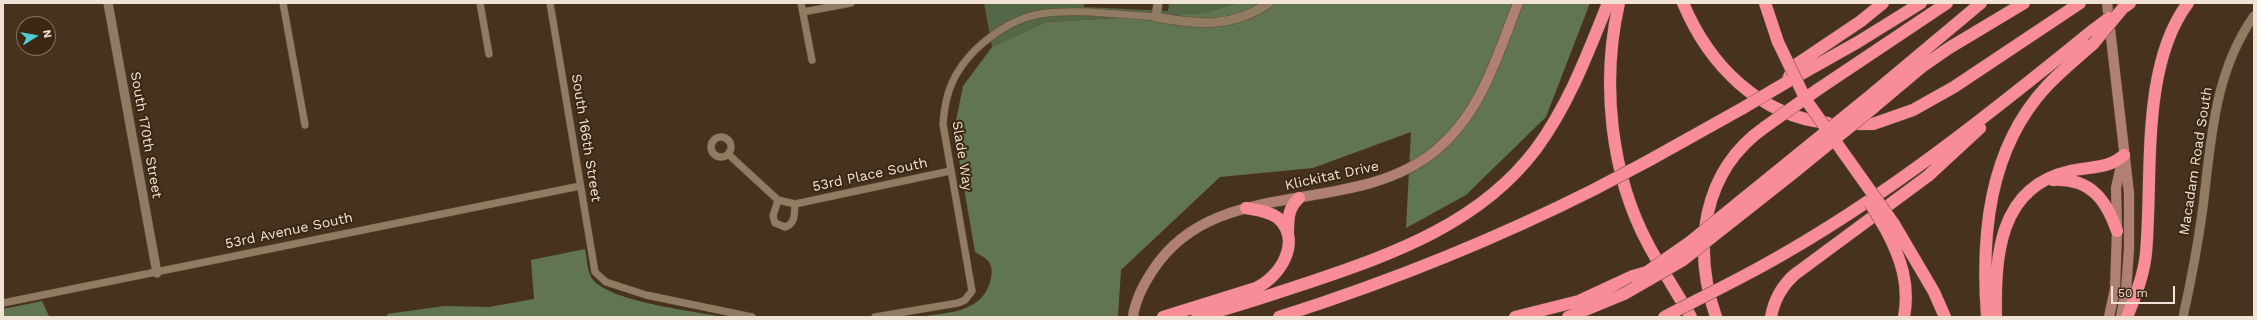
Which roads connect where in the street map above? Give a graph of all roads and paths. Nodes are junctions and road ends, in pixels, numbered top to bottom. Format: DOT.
graph roads {
  1 [pos="108,3"];
  2 [pos="283,3"];
  3 [pos="480,3"];
  4 [pos="550,3"];
  5 [pos="801,3"];
  6 [pos="852,3"];
  7 [pos="1158,3"];
  8 [pos="1269,3"];
  9 [pos="1518,3"];
  10 [pos="1608,3"];
  11 [pos="1619,3"];
  12 [pos="1683,3"];
  13 [pos="1765,3"];
  14 [pos="1769,3"];
  15 [pos="1883,3"];
  16 [pos="1921,3"];
  17 [pos="1947,3"];
  18 [pos="1981,3"];
  19 [pos="2024,3"];
  20 [pos="2080,3"];
  21 [pos="2107,3"];
  22 [pos="2188,3"];
  23 [pos="2127,6"];
  24 [pos="803,12"];
  25 [pos="2254,16"];
  26 [pos="1156,17"];
  27 [pos="1769,18"];
  28 [pos="489,54"];
  29 [pos="812,60"];
  30 [pos="2036,76"];
  31 [pos="1787,82"];
  32 [pos="1869,104"];
  33 [pos="305,125"];
  34 [pos="728,154"];
  35 [pos="2124,155"];
  36 [pos="950,171"];
  37 [pos="2046,180"];
  38 [pos="580,186"];
  39 [pos="1299,198"];
  40 [pos="778,200"];
  41 [pos="795,204"];
  42 [pos="1246,208"];
  43 [pos="1890,227"];
  44 [pos="2117,231"];
  45 [pos="1288,240"];
  46 [pos="157,273"];
  47 [pos="3,303"];
  48 [pos="752,317"];
  49 [pos="875,317"];
  50 [pos="1133,317"];
  51 [pos="1163,317"];
  52 [pos="1197,317"];
  53 [pos="1279,317"];
  54 [pos="1515,317"];
  55 [pos="1568,317"];
  56 [pos="1664,317"];
  57 [pos="1691,317"];
  58 [pos="1716,317"];
  59 [pos="1771,317"];
  60 [pos="1904,317"];
  61 [pos="1945,317"];
  62 [pos="1987,317"];
  63 [pos="1996,317"];
  64 [pos="2109,317"];
  65 [pos="2121,317"];
  66 [pos="2127,317"];
  67 [pos="2183,317"];
  1 -- 46 [label="street, South 170th Street"];
  2 -- 33 [label="street"];
  3 -- 28 [label="street"];
  4 -- 38 [label="street, South 166th Street"];
  5 -- 24 [label="street"];
  6 -- 24 [label="street"];
  7 -- 26 [label="street"];
  8 -- 26 [label="street"];
  9 -- 39 [label="main road, Klickitat Drive"];
  10 -- 52 [label="highway"];
  11 -- 57 [label="highway"];
  12 -- 20 [label="highway"];
  13 -- 27 [label="highway"];
  14 -- 27 [label="highway"];
  15 -- 31 [label="highway, bridge"];
  16 -- 31 [label="highway"];
  17 -- 58 [label="highway, bridge"];
  18 -- 32 [label="highway"];
  19 -- 32 [label="highway"];
  21 -- 35 [label="main road"];
  22 -- 66 [label="highway"];
  23 -- 30 [label="highway, bridge"];
  23 -- 62 [label="highway, bridge"];
  24 -- 29 [label="street"];
  25 -- 67 [label="street, Macadam Road South"];
  26 -- 36 [label="street, Slade Way"];
  27 -- 43 [label="highway, bridge"];
  30 -- 56 [label="highway, bridge"];
  30 -- 59 [label="highway"];
  31 -- 53 [label="highway, bridge"];
  32 -- 54 [label="highway, bridge"];
  32 -- 55 [label="highway, bridge"];
  34 -- 40 [label="street, 53rd Place South"];
  35 -- 37 [label="highway"];
  35 -- 44 [label="main road"];
  35 -- 65 [label="main road"];
  36 -- 41 [label="street, 53rd Place South"];
  36 -- 49 [label="street, Slade Way"];
  37 -- 44 [label="highway"];
  37 -- 63 [label="highway"];
  38 -- 46 [label="street, 53rd Avenue South"];
  38 -- 48 [label="street, South 166th Street"];
  39 -- 42 [label="main road, Klickitat Drive"];
  39 -- 45 [label="highway"];
  40 -- 41 [label="street, 53rd Place South"];
  40 -- 41 [label="street, 53rd Place South"];
  42 -- 45 [label="highway"];
  42 -- 50 [label="main road, Klickitat Drive"];
  43 -- 60 [label="highway"];
  43 -- 61 [label="highway"];
  44 -- 64 [label="main road"];
  45 -- 51 [label="highway"];
  46 -- 47 [label="street, 53rd Avenue South"];
}
